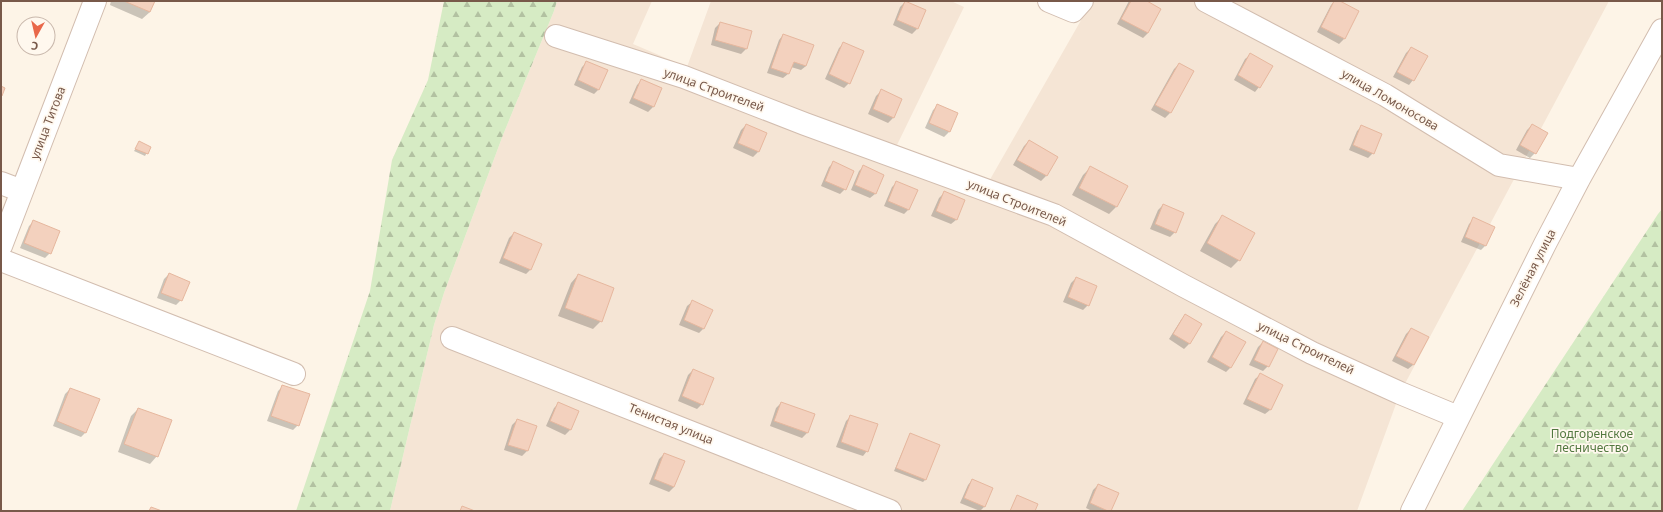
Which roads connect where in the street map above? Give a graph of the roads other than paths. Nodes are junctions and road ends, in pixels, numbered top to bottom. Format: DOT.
graph roads {
  1 [pos="95,1"];
  2 [pos="1049,1"];
  3 [pos="1082,1"];
  4 [pos="1206,1"];
  5 [pos="1662,30"];
  6 [pos="556,36"];
  7 [pos="1579,179"];
  8 [pos="1,183"];
  9 [pos="22,191"];
  10 [pos="1,246"];
  11 [pos="1,260"];
  12 [pos="452,338"];
  13 [pos="294,374"];
  14 [pos="1458,417"];
  15 [pos="890,511"];
  16 [pos="1412,511"];
  1 -- 9 [label="street, улица Титова"];
  2 -- 3 [label="street"];
  4 -- 7 [label="street, улица Ломоносова"];
  5 -- 7 [label="street, Зелёная улица"];
  6 -- 14 [label="street, улица Строителей"];
  7 -- 14 [label="street, Зелёная улица"];
  8 -- 9 [label="street"];
  9 -- 10 [label="street, улица Титова"];
  11 -- 13 [label="street"];
  12 -- 15 [label="street, Тенистая улица"];
  14 -- 16 [label="street, Зелёная улица"];
}
